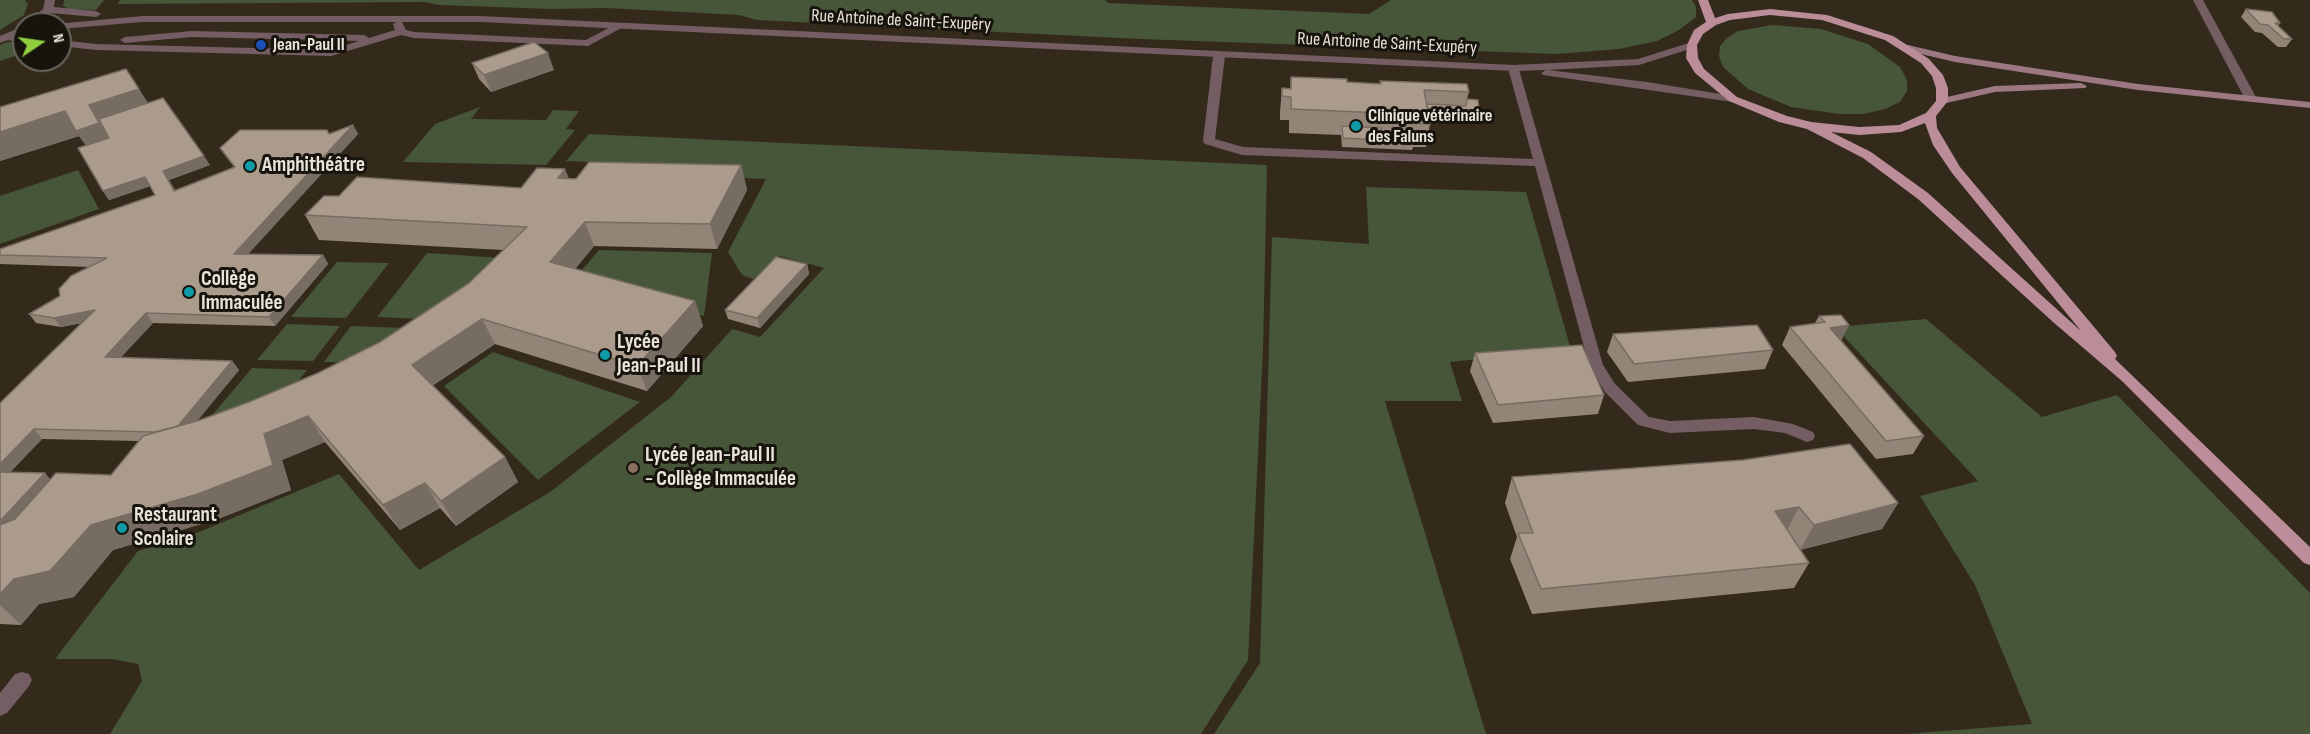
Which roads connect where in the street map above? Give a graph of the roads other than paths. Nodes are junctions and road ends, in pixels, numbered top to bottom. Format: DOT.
graph roads {
  1 [pos="1703,0"];
  2 [pos="2198,0"];
  3 [pos="1795,3"];
  4 [pos="49,5"];
  5 [pos="1823,16"];
  6 [pos="396,18"];
  7 [pos="142,19"];
  8 [pos="1712,22"];
  9 [pos="72,25"];
  10 [pos="620,26"];
  11 [pos="400,32"];
  12 [pos="373,39"];
  13 [pos="72,43"];
  14 [pos="72,44"];
  15 [pos="1692,45"];
  16 [pos="1908,48"];
  17 [pos="1219,56"];
  18 [pos="1514,68"];
  19 [pos="2138,87"];
  20 [pos="1733,99"];
  21 [pos="2251,99"];
  22 [pos="1942,101"];
  23 [pos="2310,105"];
  24 [pos="1930,116"];
  25 [pos="1811,126"];
  26 [pos="1541,163"];
  27 [pos="2127,377"];
  28 [pos="1807,436"];
  29 [pos="2310,558"];
  30 [pos="22,680"];
  31 [pos="0,707"];
  1 -- 8 [label="main road"];
  2 -- 21 [label="street"];
  3 -- 5 [label="main road"];
  4 -- 7 [label="street, Rue Antoine de Saint-Exupéry"];
  5 -- 8 [label="main road"];
  5 -- 16 [label="main road"];
  6 -- 7 [label="street, Rue Antoine de Saint-Exupéry"];
  6 -- 10 [label="street, Rue Antoine de Saint-Exupéry"];
  6 -- 11 [label="street"];
  7 -- 9 [label="street, Rue Antoine de Saint-Exupéry"];
  8 -- 15 [label="main road"];
  10 -- 11 [label="street"];
  10 -- 17 [label="street, Rue Antoine de Saint-Exupéry"];
  11 -- 12 [label="street"];
  12 -- 13 [label="street"];
  12 -- 14 [label="street"];
  15 -- 18 [label="street, Rue Antoine de Saint-Exupéry"];
  15 -- 20 [label="main road"];
  16 -- 19 [label="main road"];
  16 -- 22 [label="main road"];
  17 -- 18 [label="street, Rue Antoine de Saint-Exupéry"];
  17 -- 26 [label="street"];
  18 -- 20 [label="street, Rue Antoine de Saint-Exupéry"];
  18 -- 26 [label="street"];
  19 -- 21 [label="main road"];
  19 -- 22 [label="main road"];
  20 -- 25 [label="main road"];
  21 -- 23 [label="main road"];
  22 -- 24 [label="main road"];
  24 -- 25 [label="main road"];
  24 -- 27 [label="main road"];
  25 -- 27 [label="main road"];
  26 -- 28 [label="street"];
  27 -- 29 [label="main road"];
  30 -- 31 [label="street"];
}
